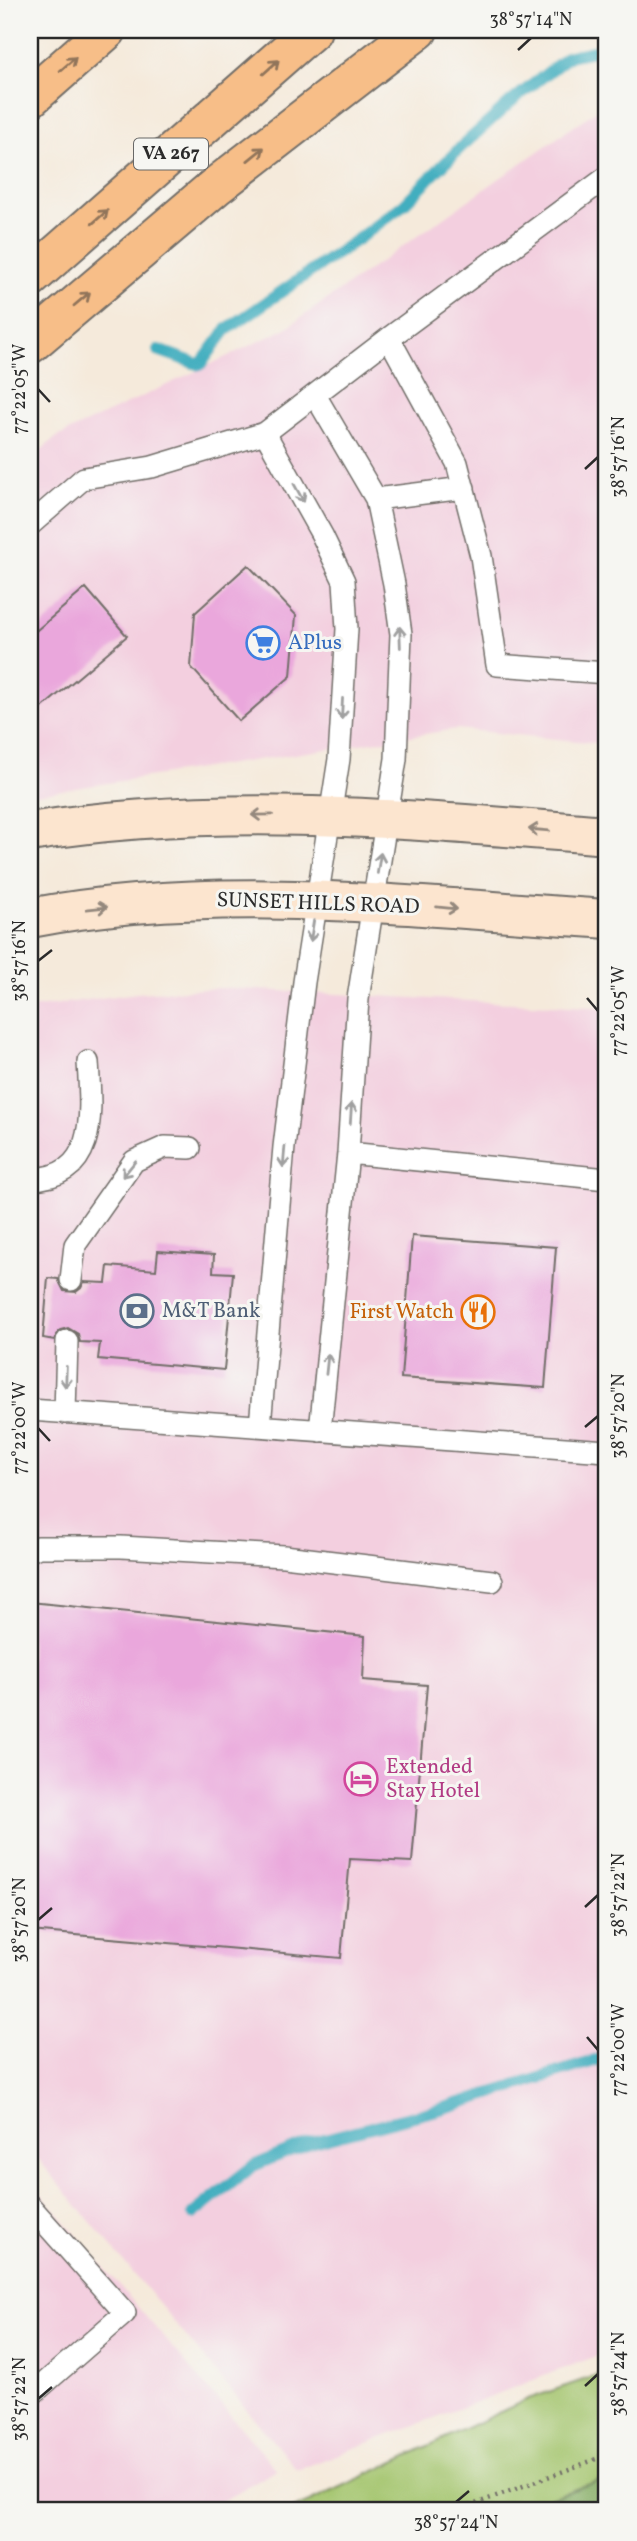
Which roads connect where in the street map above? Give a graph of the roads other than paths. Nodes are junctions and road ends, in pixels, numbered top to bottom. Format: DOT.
graph roads {
  1 [pos="107,30"];
  2 [pos="312,30"];
  3 [pos="418,30"];
  4 [pos="30,98"];
  5 [pos="607,177"];
  6 [pos="30,278"];
  7 [pos="388,338"];
  8 [pos="30,344"];
  9 [pos="315,394"];
  10 [pos="265,433"];
  11 [pos="464,488"];
  12 [pos="376,499"];
  13 [pos="30,525"];
  14 [pos="607,673"];
  15 [pos="331,815"];
  16 [pos="386,818"];
  17 [pos="30,832"];
  18 [pos="607,835"];
  19 [pos="317,901"];
  20 [pos="373,902"];
  21 [pos="30,918"];
  22 [pos="607,919"];
  23 [pos="88,1062"];
  24 [pos="190,1148"];
  25 [pos="348,1153"];
  26 [pos="30,1179"];
  27 [pos="607,1179"];
  28 [pos="71,1280"];
  29 [pos="67,1341"];
  30 [pos="30,1410"];
  31 [pos="65,1413"];
  32 [pos="260,1426"];
  33 [pos="320,1432"];
  34 [pos="607,1451"];
  35 [pos="30,1551"];
  36 [pos="492,1581"];
  37 [pos="33,2216"];
  38 [pos="30,2396"];
  4 -- 1 [label="highway, one-way"];
  6 -- 2 [label="highway, VA 267, one-way"];
  8 -- 3 [label="highway, one-way"];
  5 -- 7 [label="lane"];
  7 -- 9 [label="lane"];
  7 -- 11 [label="lane"];
  9 -- 10 [label="lane"];
  9 -- 12 [label="lane"];
  10 -- 13 [label="lane"];
  10 -- 15 [label="lane, one-way"];
  11 -- 12 [label="lane"];
  11 -- 14 [label="lane"];
  16 -- 12 [label="lane, one-way"];
  15 -- 16 [label="main road"];
  15 -- 17 [label="main road, one-way"];
  15 -- 19 [label="lane"];
  18 -- 16 [label="main road, one-way"];
  20 -- 16 [label="lane, one-way"];
  19 -- 20 [label="main road, SUNSET HILLS ROAD"];
  21 -- 19 [label="main road, SUNSET HILLS ROAD, one-way"];
  19 -- 32 [label="lane, one-way"];
  20 -- 22 [label="main road, SUNSET HILLS ROAD, one-way"];
  25 -- 20 [label="lane, one-way"];
  23 -- 26 [label="lane"];
  24 -- 28 [label="lane, one-way"];
  25 -- 27 [label="lane"];
  33 -- 25 [label="lane, one-way"];
  29 -- 31 [label="lane, one-way"];
  30 -- 31 [label="lane"];
  31 -- 32 [label="lane"];
  32 -- 33 [label="lane"];
  33 -- 34 [label="lane"];
  35 -- 36 [label="lane"];
  37 -- 38 [label="lane"];
}
